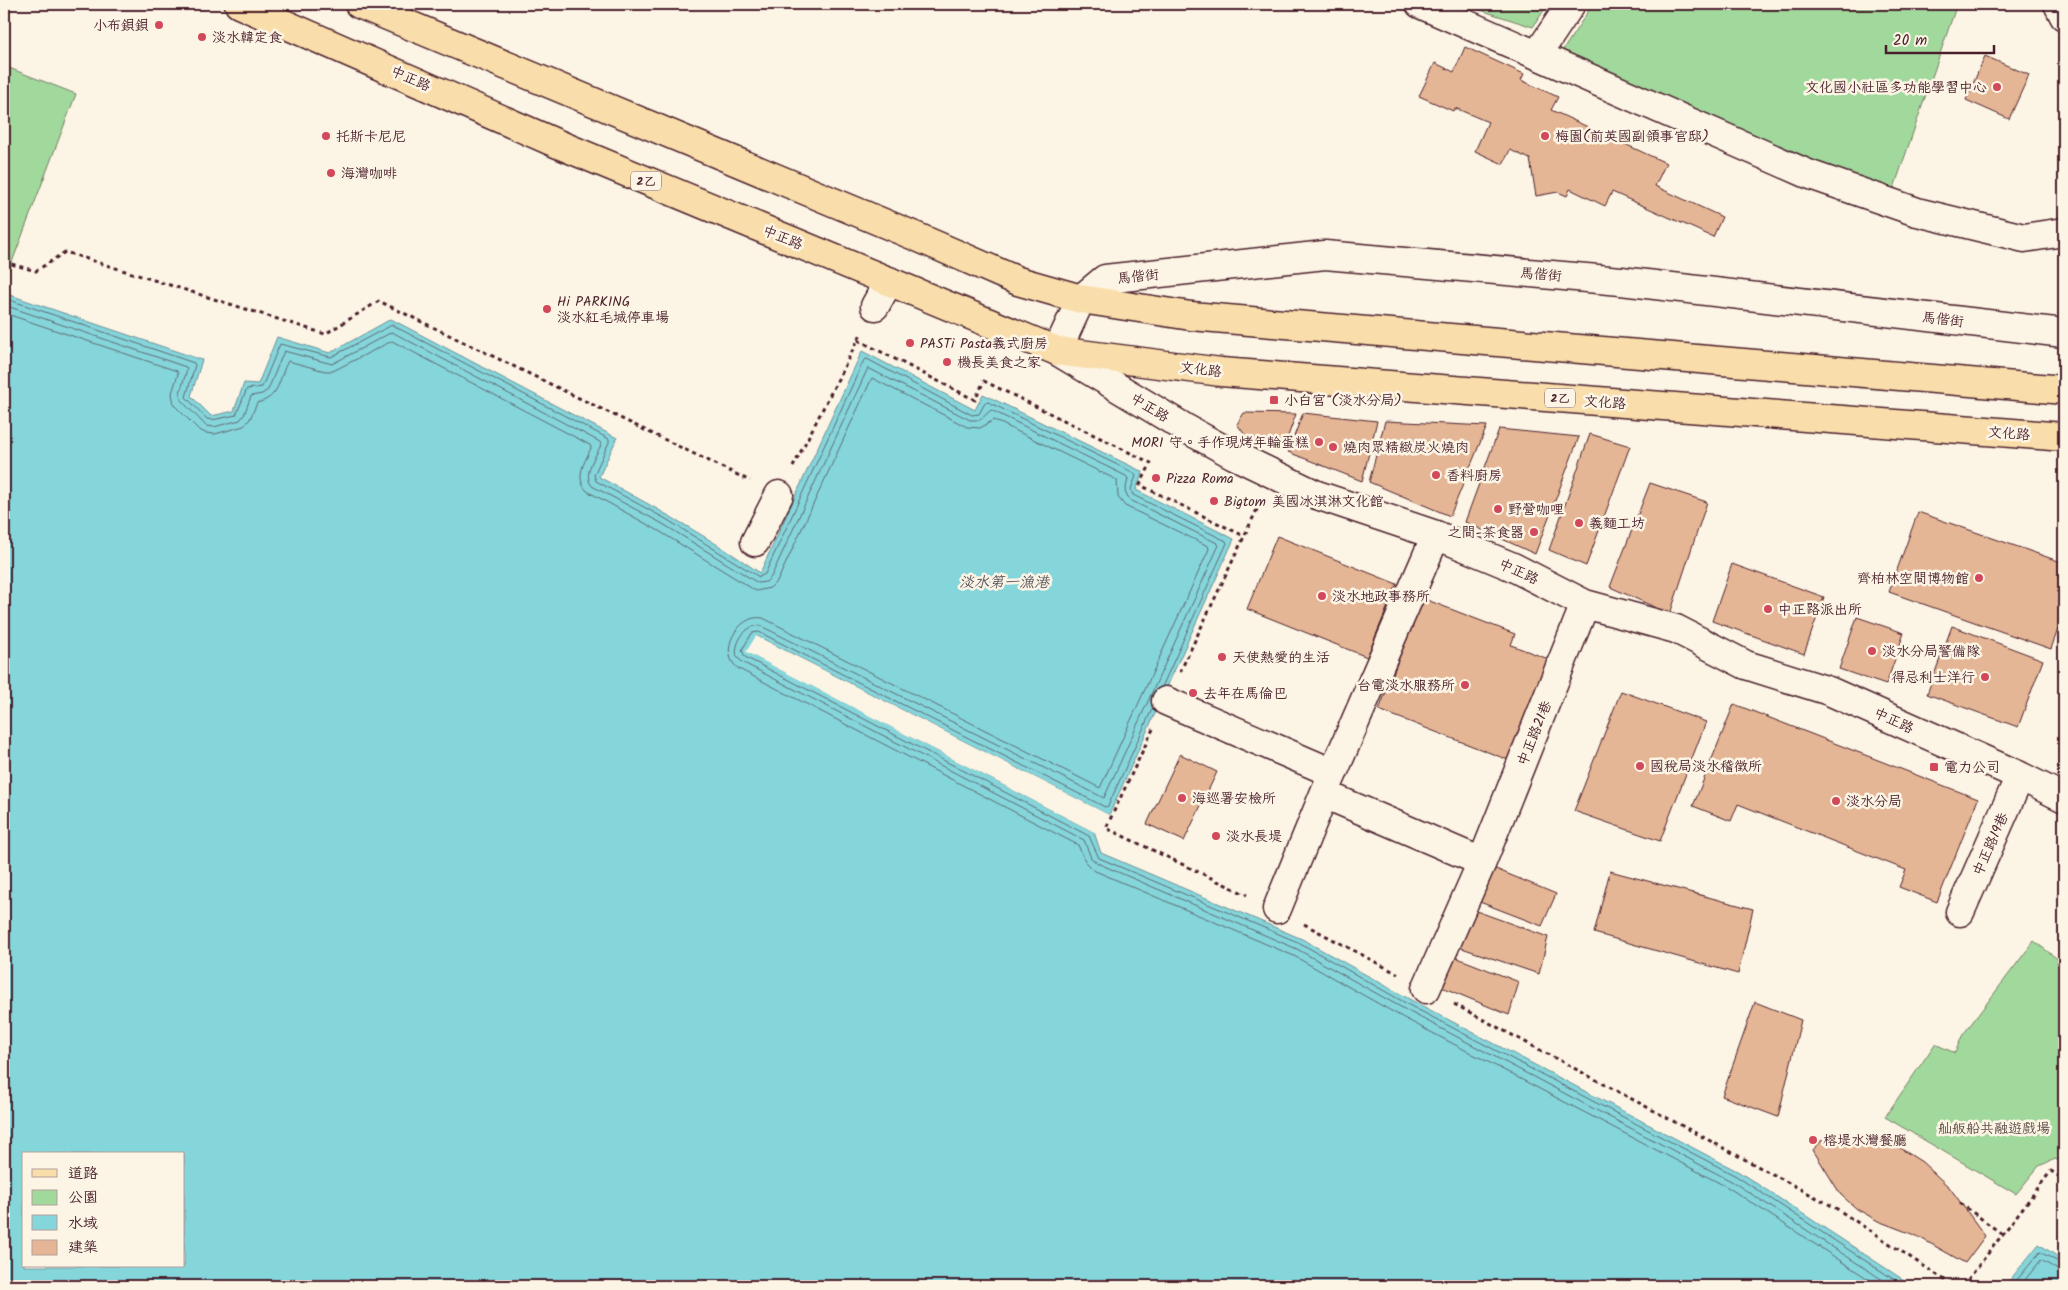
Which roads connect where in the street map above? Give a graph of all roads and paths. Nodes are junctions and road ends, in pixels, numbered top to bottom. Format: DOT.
graph roads {
  1 [pos="239,4"];
  2 [pos="360,4"];
  3 [pos="1420,4"];
  4 [pos="1571,4"];
  5 [pos="2058,4"];
  6 [pos="2064,16"];
  7 [pos="1537,55"];
  8 [pos="2064,232"];
  9 [pos="4,262"];
  10 [pos="889,281"];
  11 [pos="1080,299"];
  12 [pos="875,306"];
  13 [pos="2064,333"];
  14 [pos="858,340"];
  15 [pos="1057,351"];
  16 [pos="2064,390"];
  17 [pos="2064,438"];
  18 [pos="779,495"];
  19 [pos="1436,535"];
  20 [pos="1244,536"];
  21 [pos="755,542"];
  22 [pos="1585,604"];
  23 [pos="1166,701"];
  24 [pos="2020,776"];
  25 [pos="1329,783"];
  26 [pos="2064,798"];
  27 [pos="1482,862"];
  28 [pos="1277,909"];
  29 [pos="1960,912"];
  30 [pos="1426,989"];
  31 [pos="2064,1180"];
  32 [pos="1960,1203"];
  33 [pos="2002,1234"];
  34 [pos="1963,1286"];
  1 -- 10 [label="main road, 中正路 / 2乙"];
  2 -- 11 [label="main road"];
  3 -- 7 [label="street"];
  4 -- 7 [label="street"];
  5 -- 6 [label="street"];
  7 -- 8 [label="street"];
  9 -- 18 [label="path"];
  10 -- 12 [label="street"];
  10 -- 15 [label="main road, 中正路 / 2乙"];
  11 -- 13 [label="street, 馬偕街"];
  11 -- 15 [label="street, 馬偕街"];
  11 -- 16 [label="main road"];
  12 -- 14 [label="path"];
  14 -- 18 [label="path"];
  14 -- 20 [label="path"];
  15 -- 17 [label="main road, 文化路 / 2乙"];
  15 -- 19 [label="street, 中正路"];
  18 -- 21 [label="street"];
  19 -- 22 [label="street, 中正路"];
  19 -- 25 [label="street"];
  22 -- 24 [label="street, 中正路"];
  22 -- 27 [label="street, 中正路21巷"];
  23 -- 25 [label="street"];
  24 -- 26 [label="street, 中正路"];
  24 -- 29 [label="street, 中正路19巷"];
  25 -- 27 [label="street"];
  25 -- 28 [label="street"];
  27 -- 30 [label="street, 中正路21巷"];
  31 -- 33 [label="path"];
  32 -- 33 [label="path"];
  33 -- 34 [label="path"];
}
